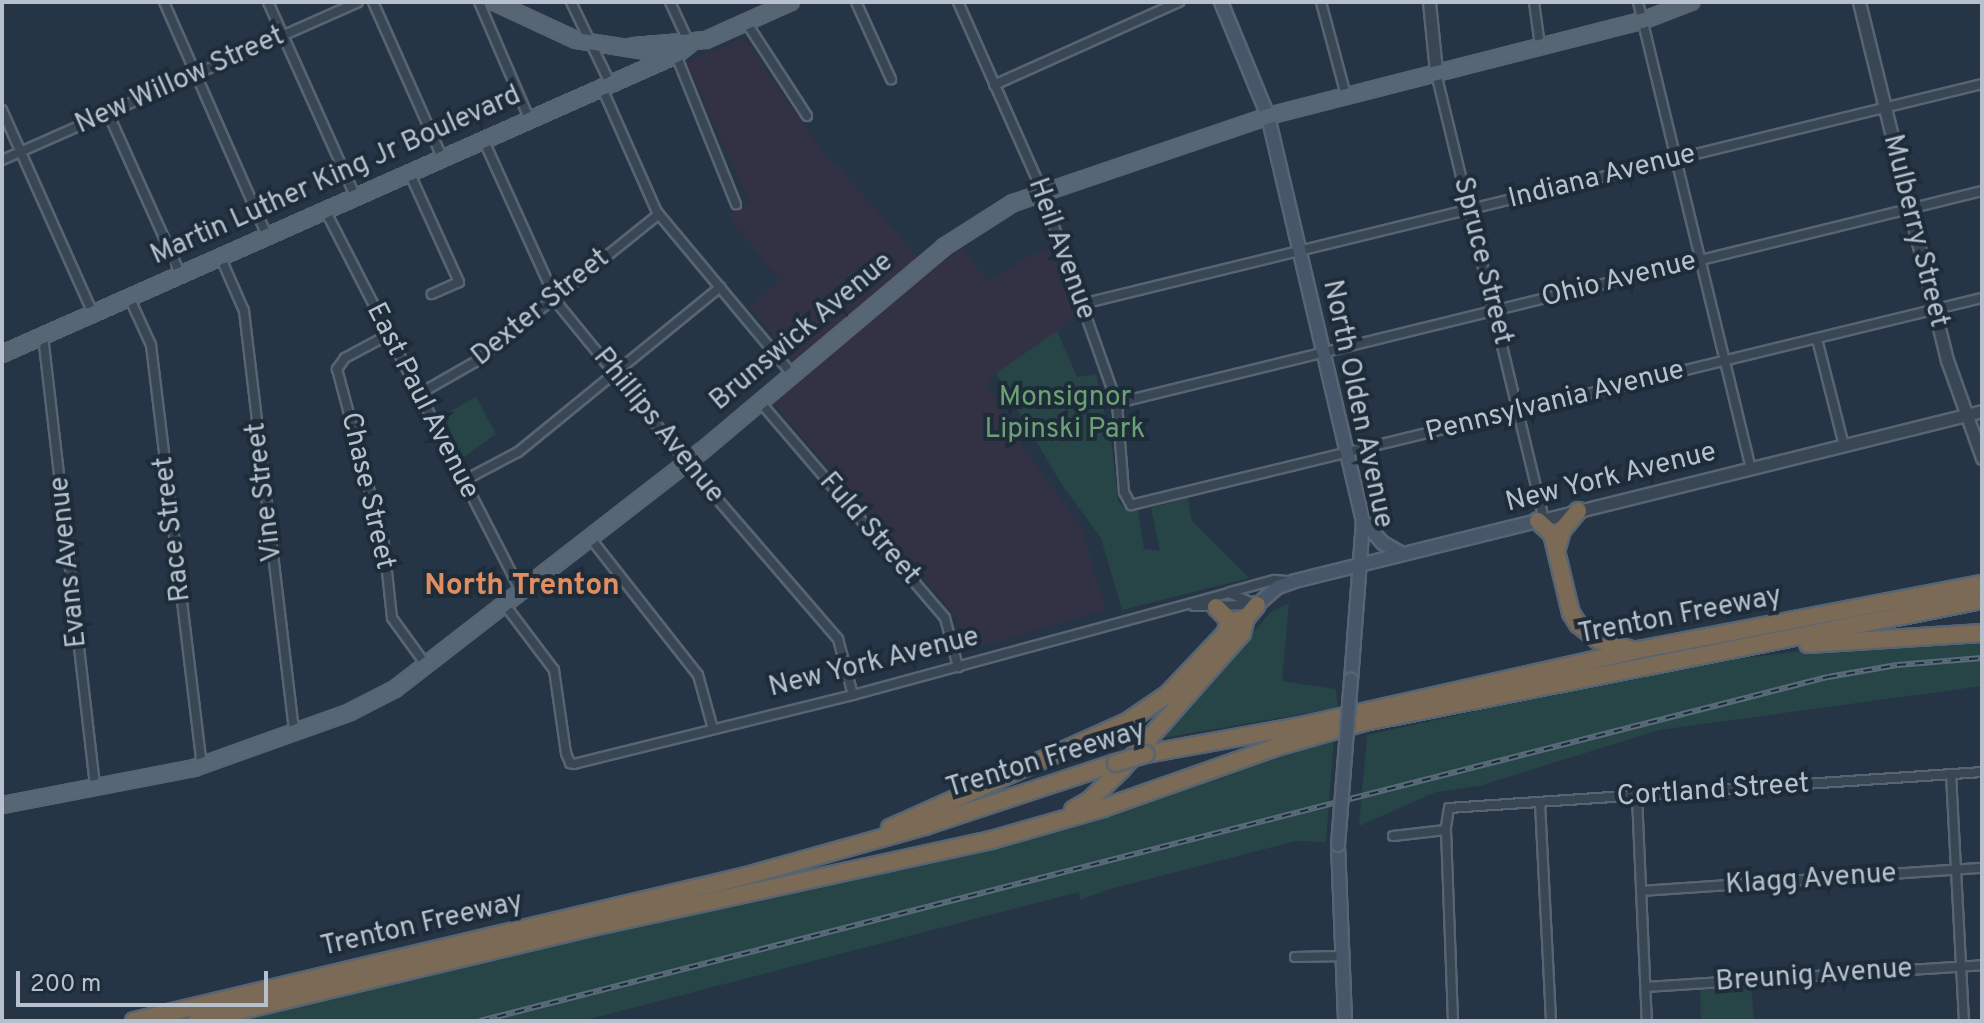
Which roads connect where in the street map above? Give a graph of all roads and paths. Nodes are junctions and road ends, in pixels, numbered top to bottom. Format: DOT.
graph roads {
  1 [pos="164,2"];
  2 [pos="268,2"];
  3 [pos="358,2"];
  4 [pos="373,2"];
  5 [pos="479,2"];
  6 [pos="494,2"];
  7 [pos="571,2"];
  8 [pos="670,2"];
  9 [pos="791,2"];
  10 [pos="856,2"];
  11 [pos="958,2"];
  12 [pos="1179,2"];
  13 [pos="1221,2"];
  14 [pos="1321,2"];
  15 [pos="1429,2"];
  16 [pos="1534,2"];
  17 [pos="1638,2"];
  18 [pos="1691,2"];
  19 [pos="1859,2"];
  20 [pos="1642,21"];
  21 [pos="746,22"];
  22 [pos="283,36"];
  23 [pos="590,43"];
  24 [pos="690,44"];
  25 [pos="1540,46"];
  26 [pos="624,48"];
  27 [pos="676,55"];
  28 [pos="1436,71"];
  29 [pos="197,74"];
  30 [pos="891,79"];
  31 [pos="605,84"];
  32 [pos="1982,84"];
  33 [pos="994,85"];
  34 [pos="1346,95"];
  35 [pos="1884,108"];
  36 [pos="2,110"];
  37 [pos="108,113"];
  38 [pos="807,116"];
  39 [pos="1268,116"];
  40 [pos="529,118"];
  41 [pos="483,139"];
  42 [pos="22,152"];
  43 [pos="442,157"];
  44 [pos="1675,159"];
  45 [pos="2,160"];
  46 [pos="409,172"];
  47 [pos="1982,191"];
  48 [pos="1042,193"];
  49 [pos="355,196"];
  50 [pos="736,204"];
  51 [pos="1469,209"];
  52 [pos="1909,209"];
  53 [pos="325,210"];
  54 [pos="660,215"];
  55 [pos="267,235"];
  56 [pos="1299,252"];
  57 [pos="220,256"];
  58 [pos="1700,261"];
  59 [pos="180,273"];
  60 [pos="720,287"];
  61 [pos="432,294"];
  62 [pos="129,297"];
  63 [pos="1982,298"];
  64 [pos="555,299"];
  65 [pos="1082,304"];
  66 [pos="1934,309"];
  67 [pos="1494,311"];
  68 [pos="93,313"];
  69 [pos="388,335"];
  70 [pos="43,336"];
  71 [pos="1817,339"];
  72 [pos="3,350"];
  73 [pos="1323,352"];
  74 [pos="1725,362"];
  75 [pos="615,373"];
  76 [pos="792,374"];
  77 [pos="419,394"];
  78 [pos="760,402"];
  79 [pos="1117,403"];
  80 [pos="1518,411"];
  81 [pos="1982,411"];
  82 [pos="1967,415"];
  83 [pos="1844,446"];
  84 [pos="1347,454"];
  85 [pos="1982,458"];
  86 [pos="687,462"];
  87 [pos="1751,469"];
  88 [pos="463,481"];
  89 [pos="1129,504"];
  90 [pos="1578,511"];
  91 [pos="1541,520"];
  92 [pos="1363,521"];
  93 [pos="591,539"];
  94 [pos="1557,548"];
  95 [pos="1402,554"];
  96 [pos="1360,567"];
  97 [pos="1295,581"];
  98 [pos="1982,584"];
  99 [pos="521,592"];
  100 [pos="1229,593"];
  101 [pos="1982,600"];
  102 [pos="505,605"];
  103 [pos="1189,605"];
  104 [pos="1216,607"];
  105 [pos="1252,612"];
  106 [pos="1982,633"];
  107 [pos="1224,635"];
  108 [pos="1638,650"];
  109 [pos="1702,654"];
  110 [pos="426,665"];
  111 [pos="958,667"];
  112 [pos="853,695"];
  113 [pos="713,729"];
  114 [pos="294,733"];
  115 [pos="202,765"];
  116 [pos="1982,772"];
  117 [pos="1951,774"];
  118 [pos="96,789"];
  119 [pos="1637,796"];
  120 [pos="1540,803"];
  121 [pos="2,805"];
  122 [pos="1052,823"];
  123 [pos="1446,830"];
  124 [pos="1393,836"];
  125 [pos="857,845"];
  126 [pos="1982,868"];
  127 [pos="1957,870"];
  128 [pos="1641,891"];
  129 [pos="1342,956"];
  130 [pos="1295,957"];
  131 [pos="1982,965"];
  132 [pos="1961,966"];
  133 [pos="1646,987"];
  134 [pos="134,1021"];
  135 [pos="197,1021"];
  136 [pos="1345,1021"];
  137 [pos="1453,1021"];
  138 [pos="1551,1021"];
  139 [pos="1647,1021"];
  140 [pos="1964,1021"];
  1 -- 29 [label="street"];
  2 -- 22 [label="street"];
  3 -- 22 [label="street, New Willow Street"];
  4 -- 43 [label="street"];
  5 -- 40 [label="street"];
  6 -- 23 [label="main road"];
  7 -- 23 [label="street"];
  8 -- 24 [label="street"];
  9 -- 21 [label="main road"];
  10 -- 30 [label="street"];
  11 -- 33 [label="street, Heil Avenue"];
  12 -- 33 [label="street"];
  13 -- 39 [label="main road, North Olden Avenue"];
  14 -- 34 [label="street"];
  15 -- 28 [label="street, Spruce Street"];
  16 -- 25 [label="street"];
  17 -- 20 [label="street"];
  18 -- 20 [label="main road, Brunswick Avenue"];
  19 -- 35 [label="street, Mulberry Street"];
  20 -- 25 [label="main road, Brunswick Avenue"];
  20 -- 44 [label="street"];
  21 -- 24 [label="main road"];
  21 -- 38 [label="street"];
  22 -- 29 [label="street, New Willow Street"];
  22 -- 49 [label="street"];
  23 -- 26 [label="main road"];
  23 -- 31 [label="street"];
  24 -- 26 [label="main road"];
  24 -- 27 [label="main road, Martin Luther King Jr Boulevard"];
  25 -- 28 [label="main road, Brunswick Avenue"];
  26 -- 27 [label="main road"];
  27 -- 31 [label="main road, Martin Luther King Jr Boulevard"];
  27 -- 50 [label="street"];
  28 -- 34 [label="main road, Brunswick Avenue"];
  28 -- 51 [label="street, Spruce Street"];
  29 -- 37 [label="street, New Willow Street"];
  29 -- 55 [label="street"];
  31 -- 40 [label="main road, Martin Luther King Jr Boulevard"];
  31 -- 54 [label="street"];
  32 -- 35 [label="street, Indiana Avenue"];
  33 -- 48 [label="street, Heil Avenue"];
  34 -- 39 [label="main road, Brunswick Avenue"];
  35 -- 44 [label="street, Indiana Avenue"];
  35 -- 52 [label="street, Mulberry Street"];
  36 -- 42 [label="street"];
  37 -- 42 [label="street, New Willow Street"];
  37 -- 59 [label="street"];
  39 -- 48 [label="main road, Brunswick Avenue"];
  39 -- 56 [label="main road, North Olden Avenue"];
  40 -- 41 [label="main road, Martin Luther King Jr Boulevard"];
  41 -- 43 [label="main road, Martin Luther King Jr Boulevard"];
  41 -- 64 [label="street, Phillips Avenue"];
  42 -- 45 [label="street, New Willow Street"];
  42 -- 68 [label="street"];
  43 -- 46 [label="main road, Martin Luther King Jr Boulevard"];
  44 -- 51 [label="street, Indiana Avenue"];
  44 -- 58 [label="street"];
  46 -- 49 [label="main road, Martin Luther King Jr Boulevard"];
  46 -- 61 [label="street"];
  47 -- 52 [label="street, Ohio Avenue"];
  48 -- 65 [label="street, Heil Avenue"];
  48 -- 76 [label="main road, Brunswick Avenue"];
  49 -- 53 [label="main road, Martin Luther King Jr Boulevard"];
  51 -- 56 [label="street, Indiana Avenue"];
  51 -- 67 [label="street, Spruce Street"];
  52 -- 58 [label="street, Ohio Avenue"];
  52 -- 66 [label="street, Mulberry Street"];
  53 -- 55 [label="main road, Martin Luther King Jr Boulevard"];
  53 -- 69 [label="street, East Paul Avenue"];
  54 -- 60 [label="street"];
  54 -- 64 [label="street, Dexter Street"];
  55 -- 57 [label="main road, Martin Luther King Jr Boulevard"];
  56 -- 65 [label="street, Indiana Avenue"];
  56 -- 73 [label="main road, North Olden Avenue"];
  57 -- 59 [label="main road, Martin Luther King Jr Boulevard"];
  57 -- 114 [label="street, Vine Street"];
  58 -- 67 [label="street, Ohio Avenue"];
  58 -- 74 [label="street"];
  59 -- 62 [label="main road, Martin Luther King Jr Boulevard"];
  60 -- 75 [label="street"];
  60 -- 76 [label="street"];
  62 -- 68 [label="main road, Martin Luther King Jr Boulevard"];
  62 -- 115 [label="street, Race Street"];
  63 -- 66 [label="street, Pennsylvania Avenue"];
  64 -- 75 [label="street, Phillips Avenue"];
  64 -- 77 [label="street, Dexter Street"];
  65 -- 79 [label="street, Heil Avenue"];
  66 -- 71 [label="street, Pennsylvania Avenue"];
  66 -- 82 [label="street, Mulberry Street"];
  67 -- 73 [label="street, Ohio Avenue"];
  67 -- 80 [label="street, Spruce Street"];
  68 -- 70 [label="main road, Martin Luther King Jr Boulevard"];
  69 -- 77 [label="street, East Paul Avenue"];
  69 -- 110 [label="street, Chase Street"];
  70 -- 72 [label="main road, Martin Luther King Jr Boulevard"];
  70 -- 118 [label="street, Evans Avenue"];
  71 -- 74 [label="street, Pennsylvania Avenue"];
  71 -- 83 [label="street"];
  73 -- 79 [label="street, Ohio Avenue"];
  73 -- 84 [label="main road, North Olden Avenue"];
  74 -- 80 [label="street, Pennsylvania Avenue"];
  74 -- 87 [label="street"];
  75 -- 86 [label="street, Phillips Avenue"];
  75 -- 88 [label="street"];
  76 -- 78 [label="main road, Brunswick Avenue"];
  77 -- 88 [label="street, East Paul Avenue"];
  78 -- 86 [label="main road, Brunswick Avenue"];
  78 -- 111 [label="street, Fuld Street"];
  79 -- 89 [label="street, Heil Avenue"];
  80 -- 84 [label="street, Pennsylvania Avenue"];
  80 -- 91 [label="street, Spruce Street"];
  81 -- 82 [label="street, New York Avenue"];
  82 -- 83 [label="street, New York Avenue"];
  82 -- 85 [label="street, Mulberry Street"];
  83 -- 87 [label="street, New York Avenue"];
  84 -- 89 [label="street, Pennsylvania Avenue"];
  84 -- 92 [label="main road, North Olden Avenue"];
  86 -- 93 [label="main road, Brunswick Avenue"];
  86 -- 112 [label="street, Phillips Avenue"];
  87 -- 90 [label="street, New York Avenue"];
  88 -- 99 [label="street, East Paul Avenue"];
  90 -- 91 [label="street, New York Avenue"];
  90 -- 94 [label="highway"];
  91 -- 94 [label="highway"];
  91 -- 95 [label="main road, New York Avenue"];
  92 -- 95 [label="main road"];
  92 -- 96 [label="main road, North Olden Avenue"];
  93 -- 99 [label="main road, Brunswick Avenue"];
  93 -- 113 [label="street"];
  94 -- 108 [label="highway"];
  95 -- 96 [label="main road, New York Avenue"];
  96 -- 97 [label="main road, New York Avenue"];
  96 -- 129 [label="main road, North Olden Avenue, bridge"];
  97 -- 100 [label="street, New York Avenue"];
  97 -- 105 [label="main road, New York Avenue"];
  98 -- 108 [label="highway, Trenton Freeway"];
  99 -- 102 [label="main road, Brunswick Avenue"];
  100 -- 103 [label="street, New York Avenue"];
  100 -- 105 [label="street"];
  101 -- 109 [label="highway, Trenton Freeway"];
  102 -- 110 [label="main road, Brunswick Avenue"];
  102 -- 113 [label="street, New York Avenue"];
  103 -- 104 [label="street, New York Avenue"];
  103 -- 111 [label="street, New York Avenue"];
  104 -- 105 [label="street, New York Avenue"];
  104 -- 107 [label="highway"];
  105 -- 107 [label="highway"];
  105 -- 122 [label="highway"];
  106 -- 109 [label="highway"];
  107 -- 125 [label="highway"];
  108 -- 125 [label="highway, Trenton Freeway, bridge"];
  109 -- 122 [label="highway, Trenton Freeway"];
  110 -- 114 [label="main road, Brunswick Avenue"];
  111 -- 112 [label="street, New York Avenue"];
  112 -- 113 [label="street, New York Avenue"];
  114 -- 115 [label="main road, Brunswick Avenue"];
  115 -- 118 [label="main road, Brunswick Avenue"];
  116 -- 117 [label="street, Cortland Street"];
  117 -- 119 [label="street, Cortland Street"];
  117 -- 127 [label="street"];
  118 -- 121 [label="main road, Brunswick Avenue"];
  119 -- 120 [label="street, Cortland Street"];
  119 -- 128 [label="street"];
  120 -- 123 [label="street, Cortland Street"];
  120 -- 138 [label="street"];
  122 -- 135 [label="highway, Trenton Freeway"];
  123 -- 124 [label="street"];
  123 -- 137 [label="street"];
  125 -- 134 [label="highway, Trenton Freeway"];
  126 -- 127 [label="street, Klagg Avenue"];
  127 -- 128 [label="street, Klagg Avenue"];
  127 -- 132 [label="street"];
  128 -- 133 [label="street"];
  129 -- 130 [label="street"];
  129 -- 136 [label="main road, North Olden Avenue"];
  131 -- 132 [label="street, Breunig Avenue"];
  132 -- 133 [label="street, Breunig Avenue"];
  132 -- 140 [label="street"];
  133 -- 139 [label="street"];
}
